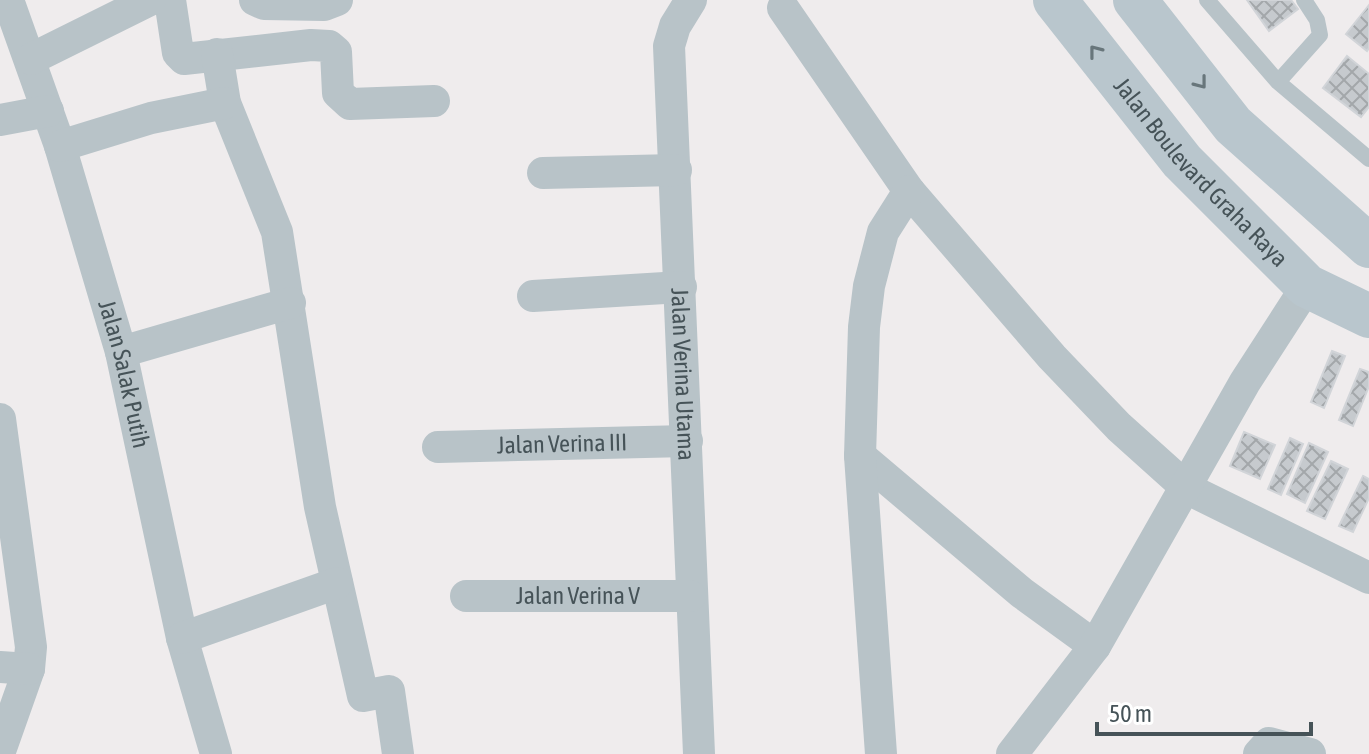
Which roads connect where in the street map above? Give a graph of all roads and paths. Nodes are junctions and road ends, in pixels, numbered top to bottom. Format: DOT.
graph roads {
  1 [pos="150,0"];
  2 [pos="170,0"];
  3 [pos="255,0"];
  4 [pos="337,0"];
  5 [pos="691,0"];
  6 [pos="1055,0"];
  7 [pos="1135,0"];
  8 [pos="1207,0"];
  9 [pos="1304,0"];
  10 [pos="16,3"];
  11 [pos="783,8"];
  12 [pos="217,54"];
  13 [pos="31,59"];
  14 [pos="1278,82"];
  15 [pos="434,101"];
  16 [pos="225,103"];
  17 [pos="48,111"];
  18 [pos="0,120"];
  19 [pos="60,146"];
  20 [pos="1369,159"];
  21 [pos="676,170"];
  22 [pos="543,173"];
  23 [pos="909,191"];
  24 [pos="1369,246"];
  25 [pos="1307,286"];
  26 [pos="681,287"];
  27 [pos="533,296"];
  28 [pos="290,303"];
  29 [pos="1369,316"];
  30 [pos="121,352"];
  31 [pos="0,419"];
  32 [pos="687,441"];
  33 [pos="438,447"];
  34 [pos="860,456"];
  35 [pos="1188,489"];
  36 [pos="1369,578"];
  37 [pos="337,583"];
  38 [pos="466,596"];
  39 [pos="690,596"];
  40 [pos="182,638"];
  41 [pos="1095,646"];
  42 [pos="15,668"];
  43 [pos="0,751"];
  44 [pos="216,754"];
  45 [pos="398,754"];
  46 [pos="699,754"];
  47 [pos="881,754"];
  48 [pos="1012,754"];
  49 [pos="1259,754"];
  50 [pos="1310,754"];
  1 -- 13 [label="street"];
  2 -- 12 [label="street"];
  3 -- 4 [label="street"];
  5 -- 21 [label="street, Jalan Verina Utama"];
  25 -- 6 [label="main road, Jalan Boulevard Graha Raya, one-way"];
  7 -- 24 [label="main road, one-way"];
  8 -- 14 [label="lane"];
  9 -- 14 [label="lane"];
  10 -- 13 [label="street, Jalan Salak Putih"];
  11 -- 23 [label="street"];
  12 -- 15 [label="street"];
  12 -- 16 [label="street"];
  13 -- 17 [label="street, Jalan Salak Putih"];
  14 -- 20 [label="lane"];
  16 -- 19 [label="street"];
  16 -- 28 [label="street"];
  17 -- 18 [label="street"];
  17 -- 19 [label="street, Jalan Salak Putih"];
  19 -- 30 [label="street, Jalan Salak Putih"];
  21 -- 22 [label="street"];
  21 -- 26 [label="street, Jalan Verina Utama"];
  23 -- 34 [label="street"];
  23 -- 35 [label="street"];
  25 -- 29 [label="main road, Jalan Boulevard Graha Raya"];
  25 -- 35 [label="street"];
  26 -- 27 [label="street"];
  26 -- 32 [label="street, Jalan Verina Utama"];
  28 -- 30 [label="street"];
  28 -- 37 [label="street"];
  30 -- 40 [label="street, Jalan Salak Putih"];
  31 -- 42 [label="street"];
  32 -- 33 [label="street, Jalan Verina III"];
  32 -- 39 [label="street, Jalan Verina Utama"];
  34 -- 41 [label="street"];
  34 -- 47 [label="street"];
  35 -- 36 [label="street"];
  35 -- 41 [label="street"];
  37 -- 40 [label="street"];
  37 -- 45 [label="street"];
  38 -- 39 [label="street, Jalan Verina V"];
  39 -- 46 [label="street, Jalan Verina Utama"];
  40 -- 44 [label="street, Jalan Salak Putih"];
  41 -- 48 [label="street"];
  42 -- 43 [label="street"];
  49 -- 50 [label="street"];
}
